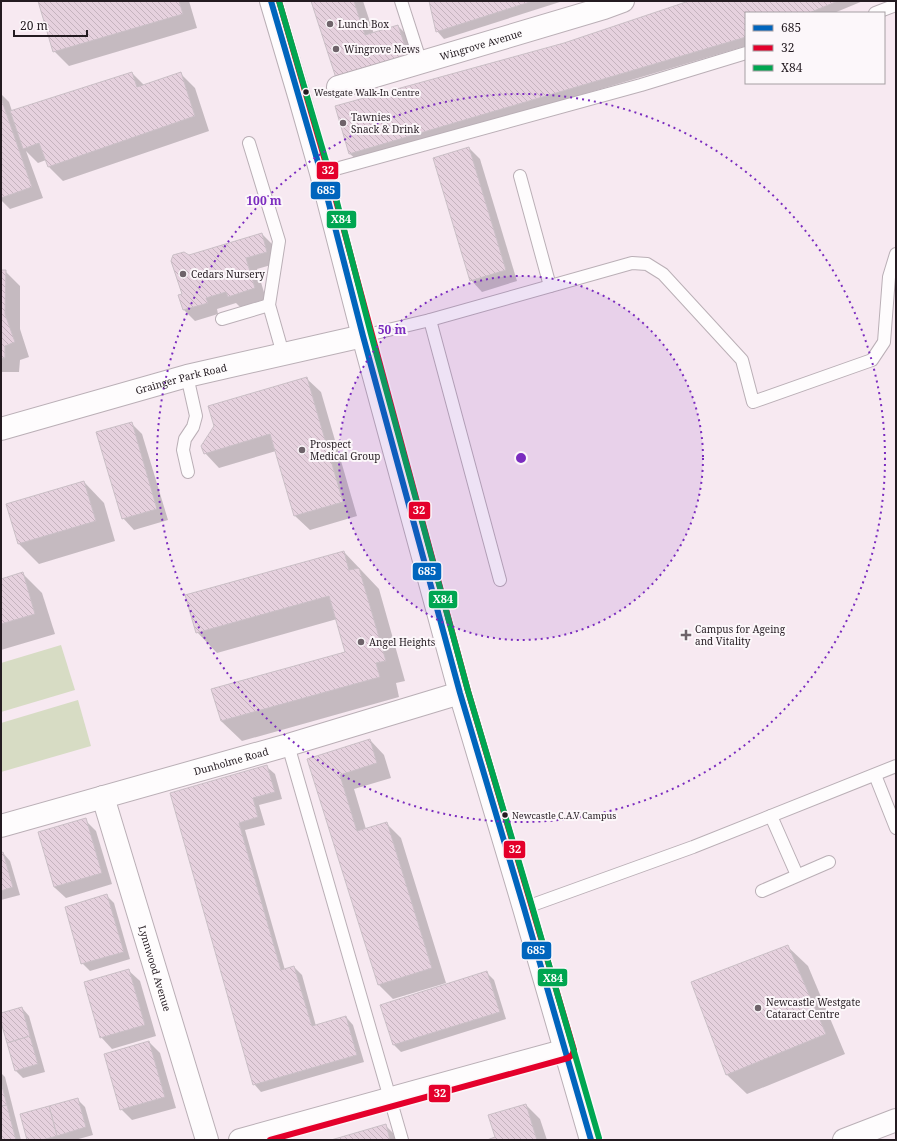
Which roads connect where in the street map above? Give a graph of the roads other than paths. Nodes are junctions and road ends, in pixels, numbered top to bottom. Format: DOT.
graph roads {
  1 [pos="271,1"];
  2 [pos="401,1"];
  3 [pos="623,1"];
  4 [pos="896,5"];
  5 [pos="878,12"];
  6 [pos="745,53"];
  7 [pos="421,63"];
  8 [pos="338,87"];
  9 [pos="249,143"];
  10 [pos="321,173"];
  11 [pos="520,176"];
  12 [pos="896,254"];
  13 [pos="550,286"];
  14 [pos="269,305"];
  15 [pos="222,319"];
  16 [pos="430,320"];
  17 [pos="363,336"];
  18 [pos="283,354"];
  19 [pos="187,376"];
  20 [pos="1,429"];
  21 [pos="188,472"];
  22 [pos="500,580"];
  23 [pos="460,693"];
  24 [pos="288,745"];
  25 [pos="896,766"];
  26 [pos="875,775"];
  27 [pos="103,797"];
  28 [pos="771,816"];
  29 [pos="1,826"];
  30 [pos="896,828"];
  31 [pos="829,862"];
  32 [pos="797,875"];
  33 [pos="762,891"];
  34 [pos="524,908"];
  35 [pos="566,1050"];
  36 [pos="390,1099"];
  37 [pos="896,1120"];
  38 [pos="207,1140"];
  39 [pos="240,1140"];
  40 [pos="402,1140"];
  41 [pos="591,1140"];
  42 [pos="844,1140"];
  1 -- 10 [label="street"];
  2 -- 7 [label="lane"];
  3 -- 7 [label="street, Wingrove Avenue"];
  4 -- 5 [label="lane"];
  6 -- 10 [label="lane"];
  7 -- 8 [label="street, Wingrove Avenue"];
  9 -- 14 [label="lane"];
  10 -- 17 [label="street"];
  11 -- 13 [label="lane"];
  12 -- 13 [label="lane"];
  13 -- 16 [label="lane"];
  14 -- 15 [label="lane"];
  14 -- 18 [label="lane"];
  16 -- 17 [label="lane"];
  16 -- 22 [label="lane"];
  17 -- 18 [label="street, Grainger Park Road"];
  17 -- 23 [label="street"];
  18 -- 19 [label="street, Grainger Park Road"];
  19 -- 20 [label="street, Grainger Park Road"];
  19 -- 21 [label="lane"];
  23 -- 24 [label="street, Dunholme Road"];
  23 -- 34 [label="street"];
  24 -- 27 [label="street, Dunholme Road"];
  24 -- 36 [label="lane"];
  25 -- 26 [label="lane"];
  26 -- 28 [label="lane"];
  26 -- 30 [label="lane"];
  27 -- 29 [label="street, Dunholme Road"];
  27 -- 38 [label="street, Lynnwood Avenue"];
  28 -- 32 [label="lane"];
  28 -- 34 [label="lane"];
  31 -- 32 [label="lane"];
  32 -- 33 [label="lane"];
  34 -- 35 [label="street"];
  35 -- 36 [label="street"];
  35 -- 41 [label="street"];
  36 -- 39 [label="street"];
  36 -- 40 [label="lane"];
  37 -- 42 [label="street"];
}
